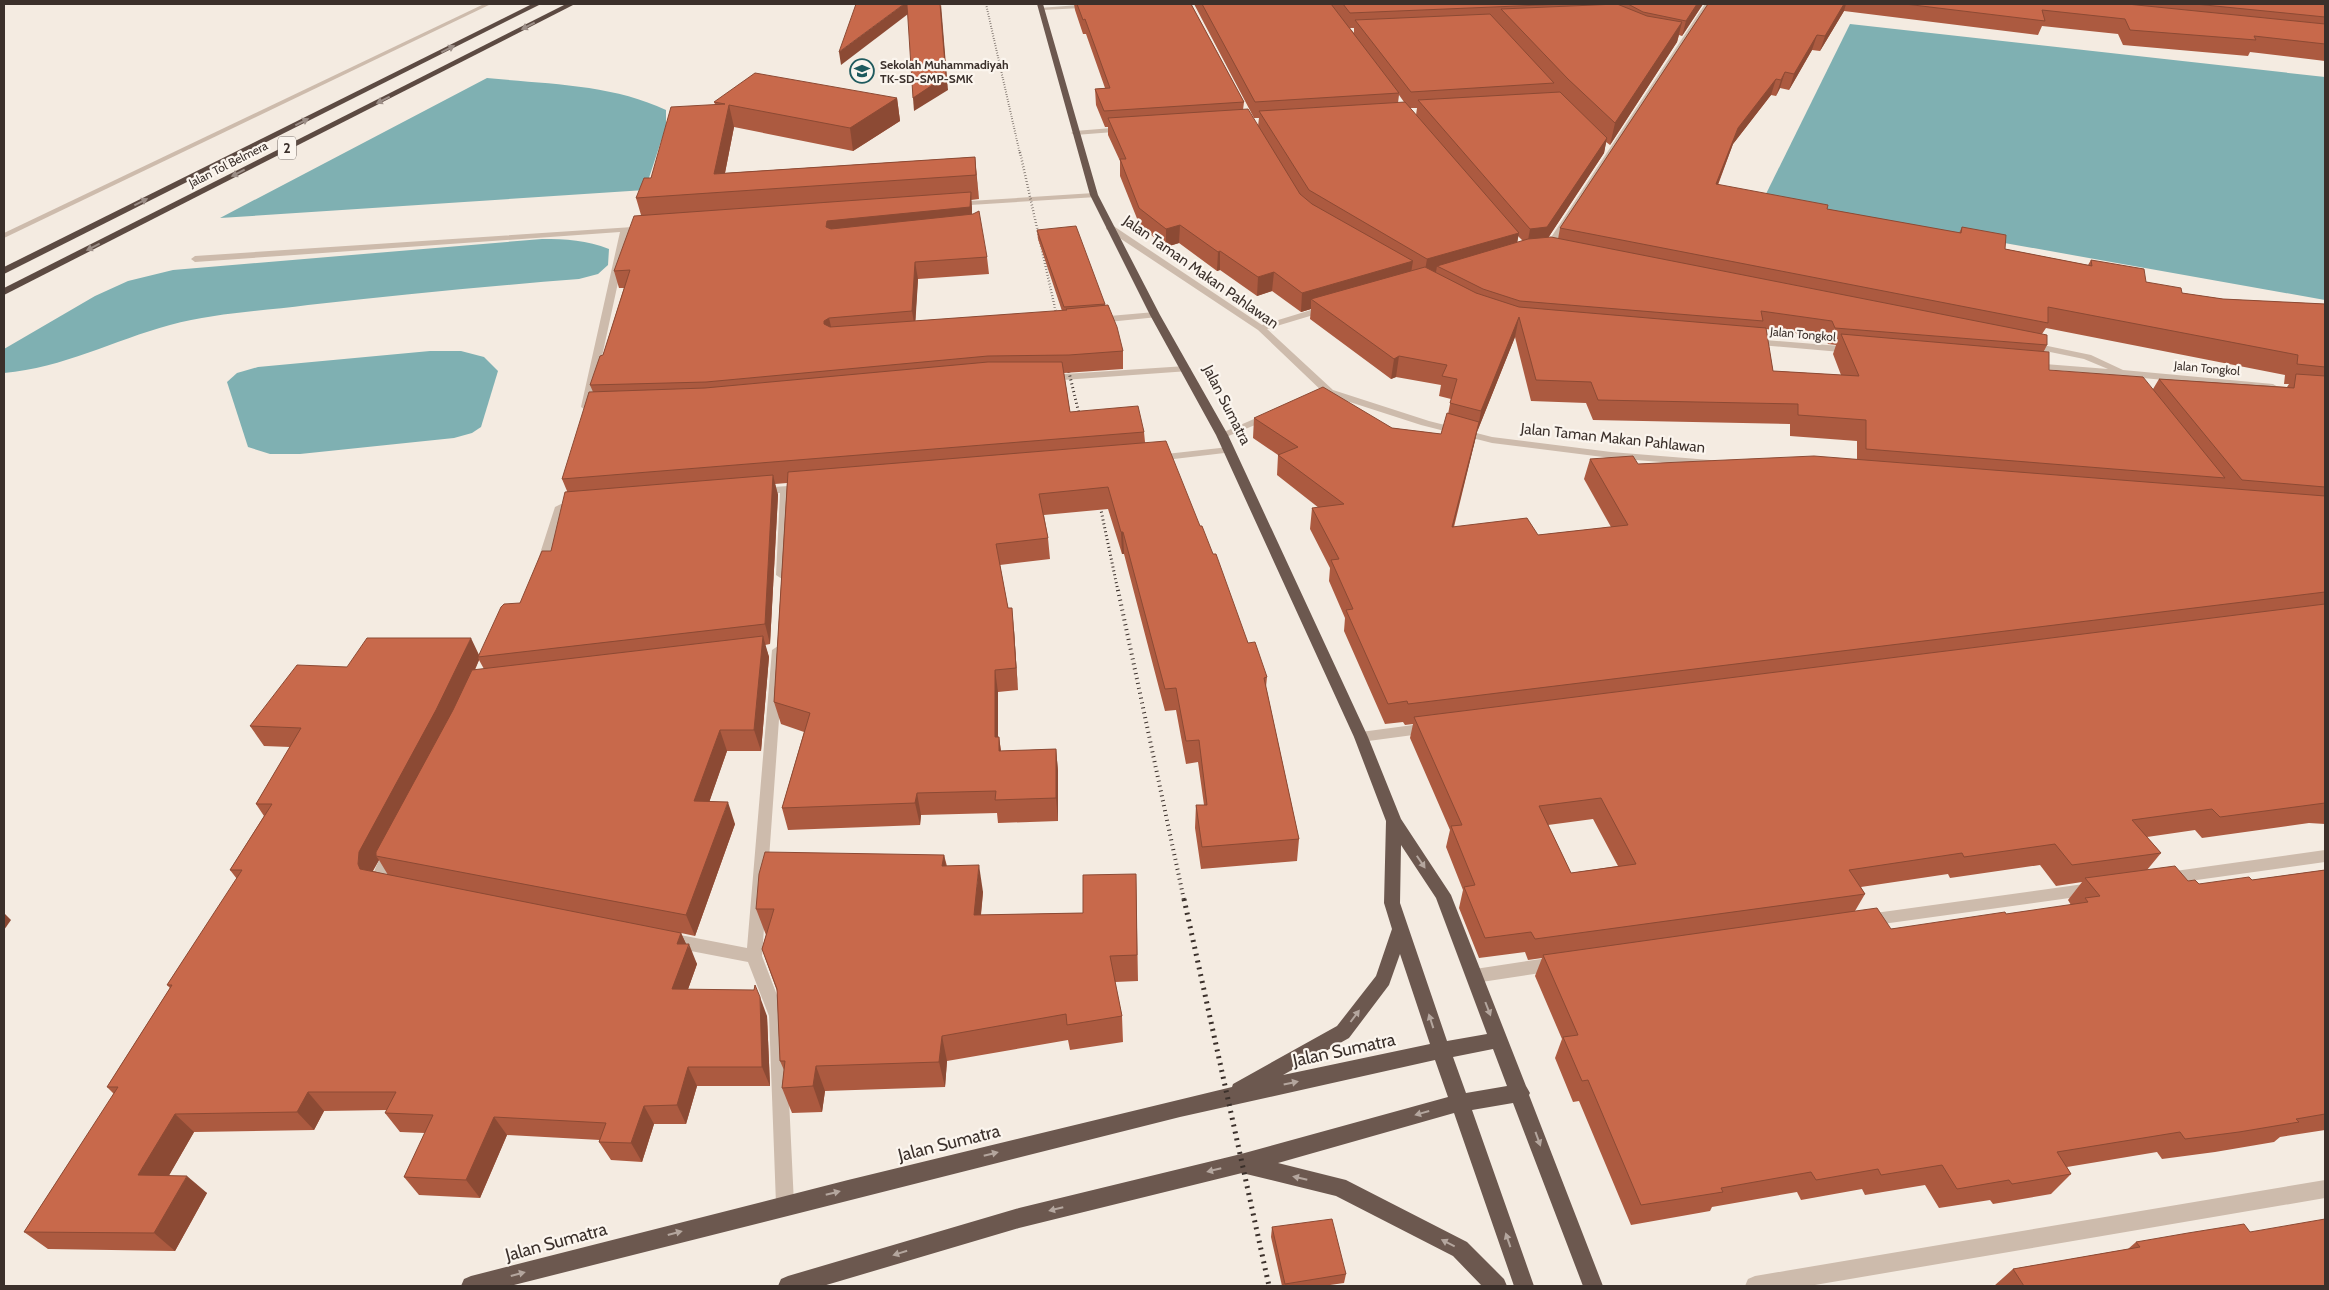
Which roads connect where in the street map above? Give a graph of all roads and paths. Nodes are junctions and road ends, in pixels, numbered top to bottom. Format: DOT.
graph roads {
  1 [pos="488,4"];
  2 [pos="537,4"];
  3 [pos="571,4"];
  4 [pos="1123,4"];
  5 [pos="1708,4"];
  6 [pos="1041,6"];
  7 [pos="1674,38"];
  8 [pos="1683,40"];
  9 [pos="1133,129"];
  10 [pos="1075,133"];
  11 [pos="1602,145"];
  12 [pos="1609,152"];
  13 [pos="1094,195"];
  14 [pos="949,205"];
  15 [pos="655,227"];
  16 [pos="1110,227"];
  17 [pos="625,229"];
  18 [pos="4,236"];
  19 [pos="1548,249"];
  20 [pos="195,259"];
  21 [pos="4,271"];
  22 [pos="4,292"];
  23 [pos="1337,305"];
  24 [pos="1155,315"];
  25 [pos="1087,321"];
  26 [pos="1261,328"];
  27 [pos="1744,341"];
  28 [pos="2018,342"];
  29 [pos="1862,351"];
  30 [pos="2021,364"];
  31 [pos="1186,369"];
  32 [pos="2123,377"];
  33 [pos="1035,379"];
  34 [pos="2286,388"];
  35 [pos="588,412"];
  36 [pos="1275,414"];
  37 [pos="1222,435"];
  38 [pos="1229,450"];
  39 [pos="1140,460"];
  40 [pos="1720,464"];
  41 [pos="816,487"];
  42 [pos="786,490"];
  43 [pos="749,492"];
  44 [pos="589,504"];
  45 [pos="538,576"];
  46 [pos="781,584"];
  47 [pos="775,648"];
  48 [pos="1439,727"];
  49 [pos="1361,737"];
  50 [pos="1394,821"];
  51 [pos="398,838"];
  52 [pos="2325,856"];
  53 [pos="2157,880"];
  54 [pos="2108,887"];
  55 [pos="404,890"];
  56 [pos="1850,923"];
  57 [pos="1401,928"];
  58 [pos="657,938"];
  59 [pos="754,956"];
  60 [pos="1574,962"];
  61 [pos="1475,976"];
  62 [pos="1500,1040"];
  63 [pos="1441,1050"];
  64 [pos="1521,1093"];
  65 [pos="1226,1097"];
  66 [pos="1459,1103"];
  67 [pos="1241,1164"];
  68 [pos="2325,1189"];
  69 [pos="785,1204"];
  70 [pos="471,1286"];
  71 [pos="788,1286"];
  72 [pos="1497,1286"];
  73 [pos="1524,1286"];
  74 [pos="1593,1286"];
  75 [pos="1755,1286"];
  1 -- 18 [label="street"];
  21 -- 2 [label="highway, Jalan Tol Belmera / 2, one-way"];
  3 -- 22 [label="highway, Jalan Tol Belmera / 2, one-way"];
  4 -- 6 [label="street"];
  5 -- 8 [label="street"];
  6 -- 10 [label="highway, Jalan Sumatra"];
  7 -- 8 [label="street"];
  8 -- 12 [label="street"];
  9 -- 10 [label="street"];
  10 -- 13 [label="highway, Jalan Sumatra"];
  11 -- 12 [label="street"];
  12 -- 19 [label="street"];
  13 -- 14 [label="street"];
  13 -- 16 [label="highway, Jalan Sumatra"];
  15 -- 17 [label="street"];
  16 -- 24 [label="highway, Jalan Sumatra"];
  16 -- 26 [label="street, Jalan Taman Makan Pahlawan"];
  17 -- 20 [label="street"];
  17 -- 35 [label="street"];
  23 -- 26 [label="street"];
  24 -- 25 [label="street"];
  24 -- 31 [label="highway, Jalan Sumatra"];
  26 -- 40 [label="street, Jalan Taman Makan Pahlawan"];
  27 -- 29 [label="street, Jalan Tongkol"];
  28 -- 32 [label="street"];
  30 -- 32 [label="street, Jalan Tongkol"];
  31 -- 33 [label="street"];
  31 -- 37 [label="highway, Jalan Sumatra"];
  32 -- 34 [label="street, Jalan Tongkol"];
  36 -- 37 [label="street"];
  37 -- 38 [label="highway, Jalan Sumatra"];
  38 -- 39 [label="street"];
  38 -- 49 [label="highway, Jalan Sumatra"];
  41 -- 42 [label="street"];
  42 -- 43 [label="street"];
  42 -- 46 [label="street"];
  44 -- 45 [label="street"];
  47 -- 59 [label="street"];
  48 -- 49 [label="street"];
  49 -- 50 [label="highway, Jalan Sumatra"];
  50 -- 57 [label="highway, Jalan Sumatra"];
  50 -- 61 [label="highway, Jalan Sumatra, one-way"];
  51 -- 55 [label="street"];
  52 -- 53 [label="street"];
  54 -- 56 [label="street"];
  63 -- 57 [label="highway, Jalan Sumatra, one-way"];
  65 -- 57 [label="highway, one-way"];
  58 -- 59 [label="street"];
  59 -- 69 [label="street"];
  60 -- 61 [label="street"];
  61 -- 62 [label="highway, Jalan Sumatra, one-way"];
  62 -- 63 [label="highway, Jalan Sumatra"];
  62 -- 64 [label="highway, Jalan Sumatra"];
  65 -- 63 [label="highway, Jalan Sumatra, one-way"];
  63 -- 66 [label="highway, Jalan Sumatra"];
  64 -- 66 [label="highway"];
  64 -- 74 [label="highway, Jalan Sumatra, one-way"];
  69 -- 65 [label="highway, Jalan Sumatra, one-way"];
  66 -- 67 [label="highway, one-way"];
  73 -- 66 [label="highway, Jalan Sumatra, one-way"];
  67 -- 71 [label="highway, one-way"];
  72 -- 67 [label="highway, one-way"];
  68 -- 75 [label="street"];
  70 -- 69 [label="highway, Jalan Sumatra, one-way"];
}
